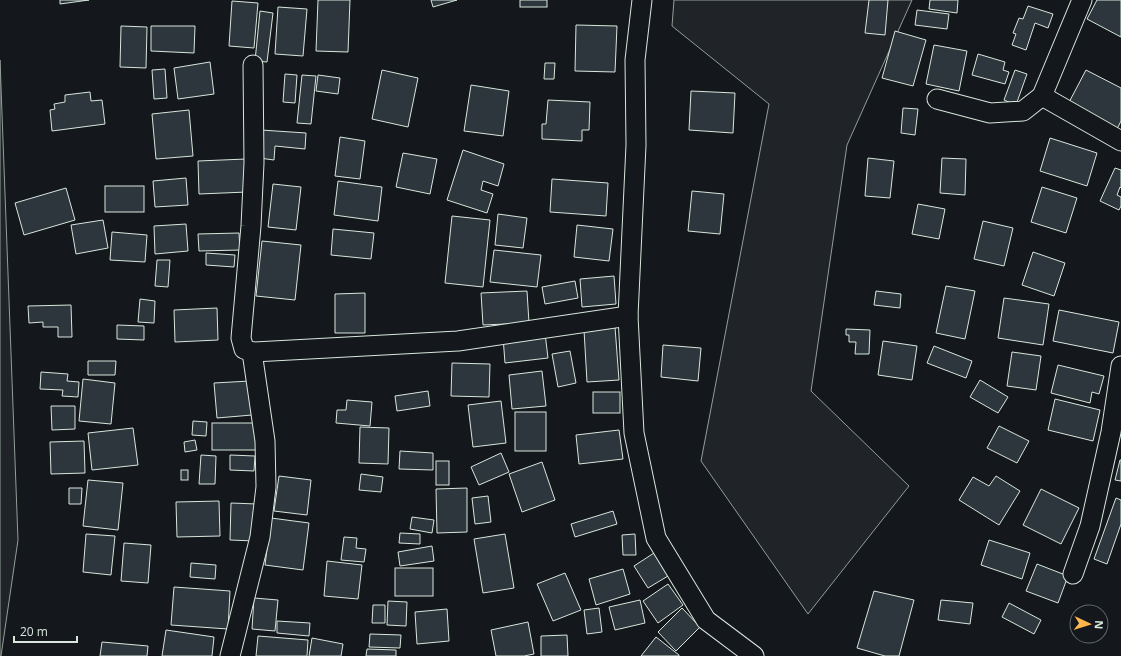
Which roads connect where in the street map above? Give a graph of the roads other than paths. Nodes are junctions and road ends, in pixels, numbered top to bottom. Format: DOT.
graph roads {
  1 [pos="642,0"];
  2 [pos="1082,0"];
  3 [pos="253,64"];
  4 [pos="1042,96"];
  5 [pos="937,99"];
  6 [pos="1121,141"];
  7 [pos="628,316"];
  8 [pos="252,352"];
  9 [pos="1121,366"];
  10 [pos="1073,574"];
  11 [pos="230,656"];
  12 [pos="754,656"];
  1 -- 7 [label="street"];
  2 -- 4 [label="street"];
  3 -- 8 [label="street"];
  4 -- 5 [label="street"];
  4 -- 6 [label="street"];
  7 -- 8 [label="street"];
  7 -- 12 [label="street"];
  8 -- 11 [label="street"];
  9 -- 10 [label="street"];
}
